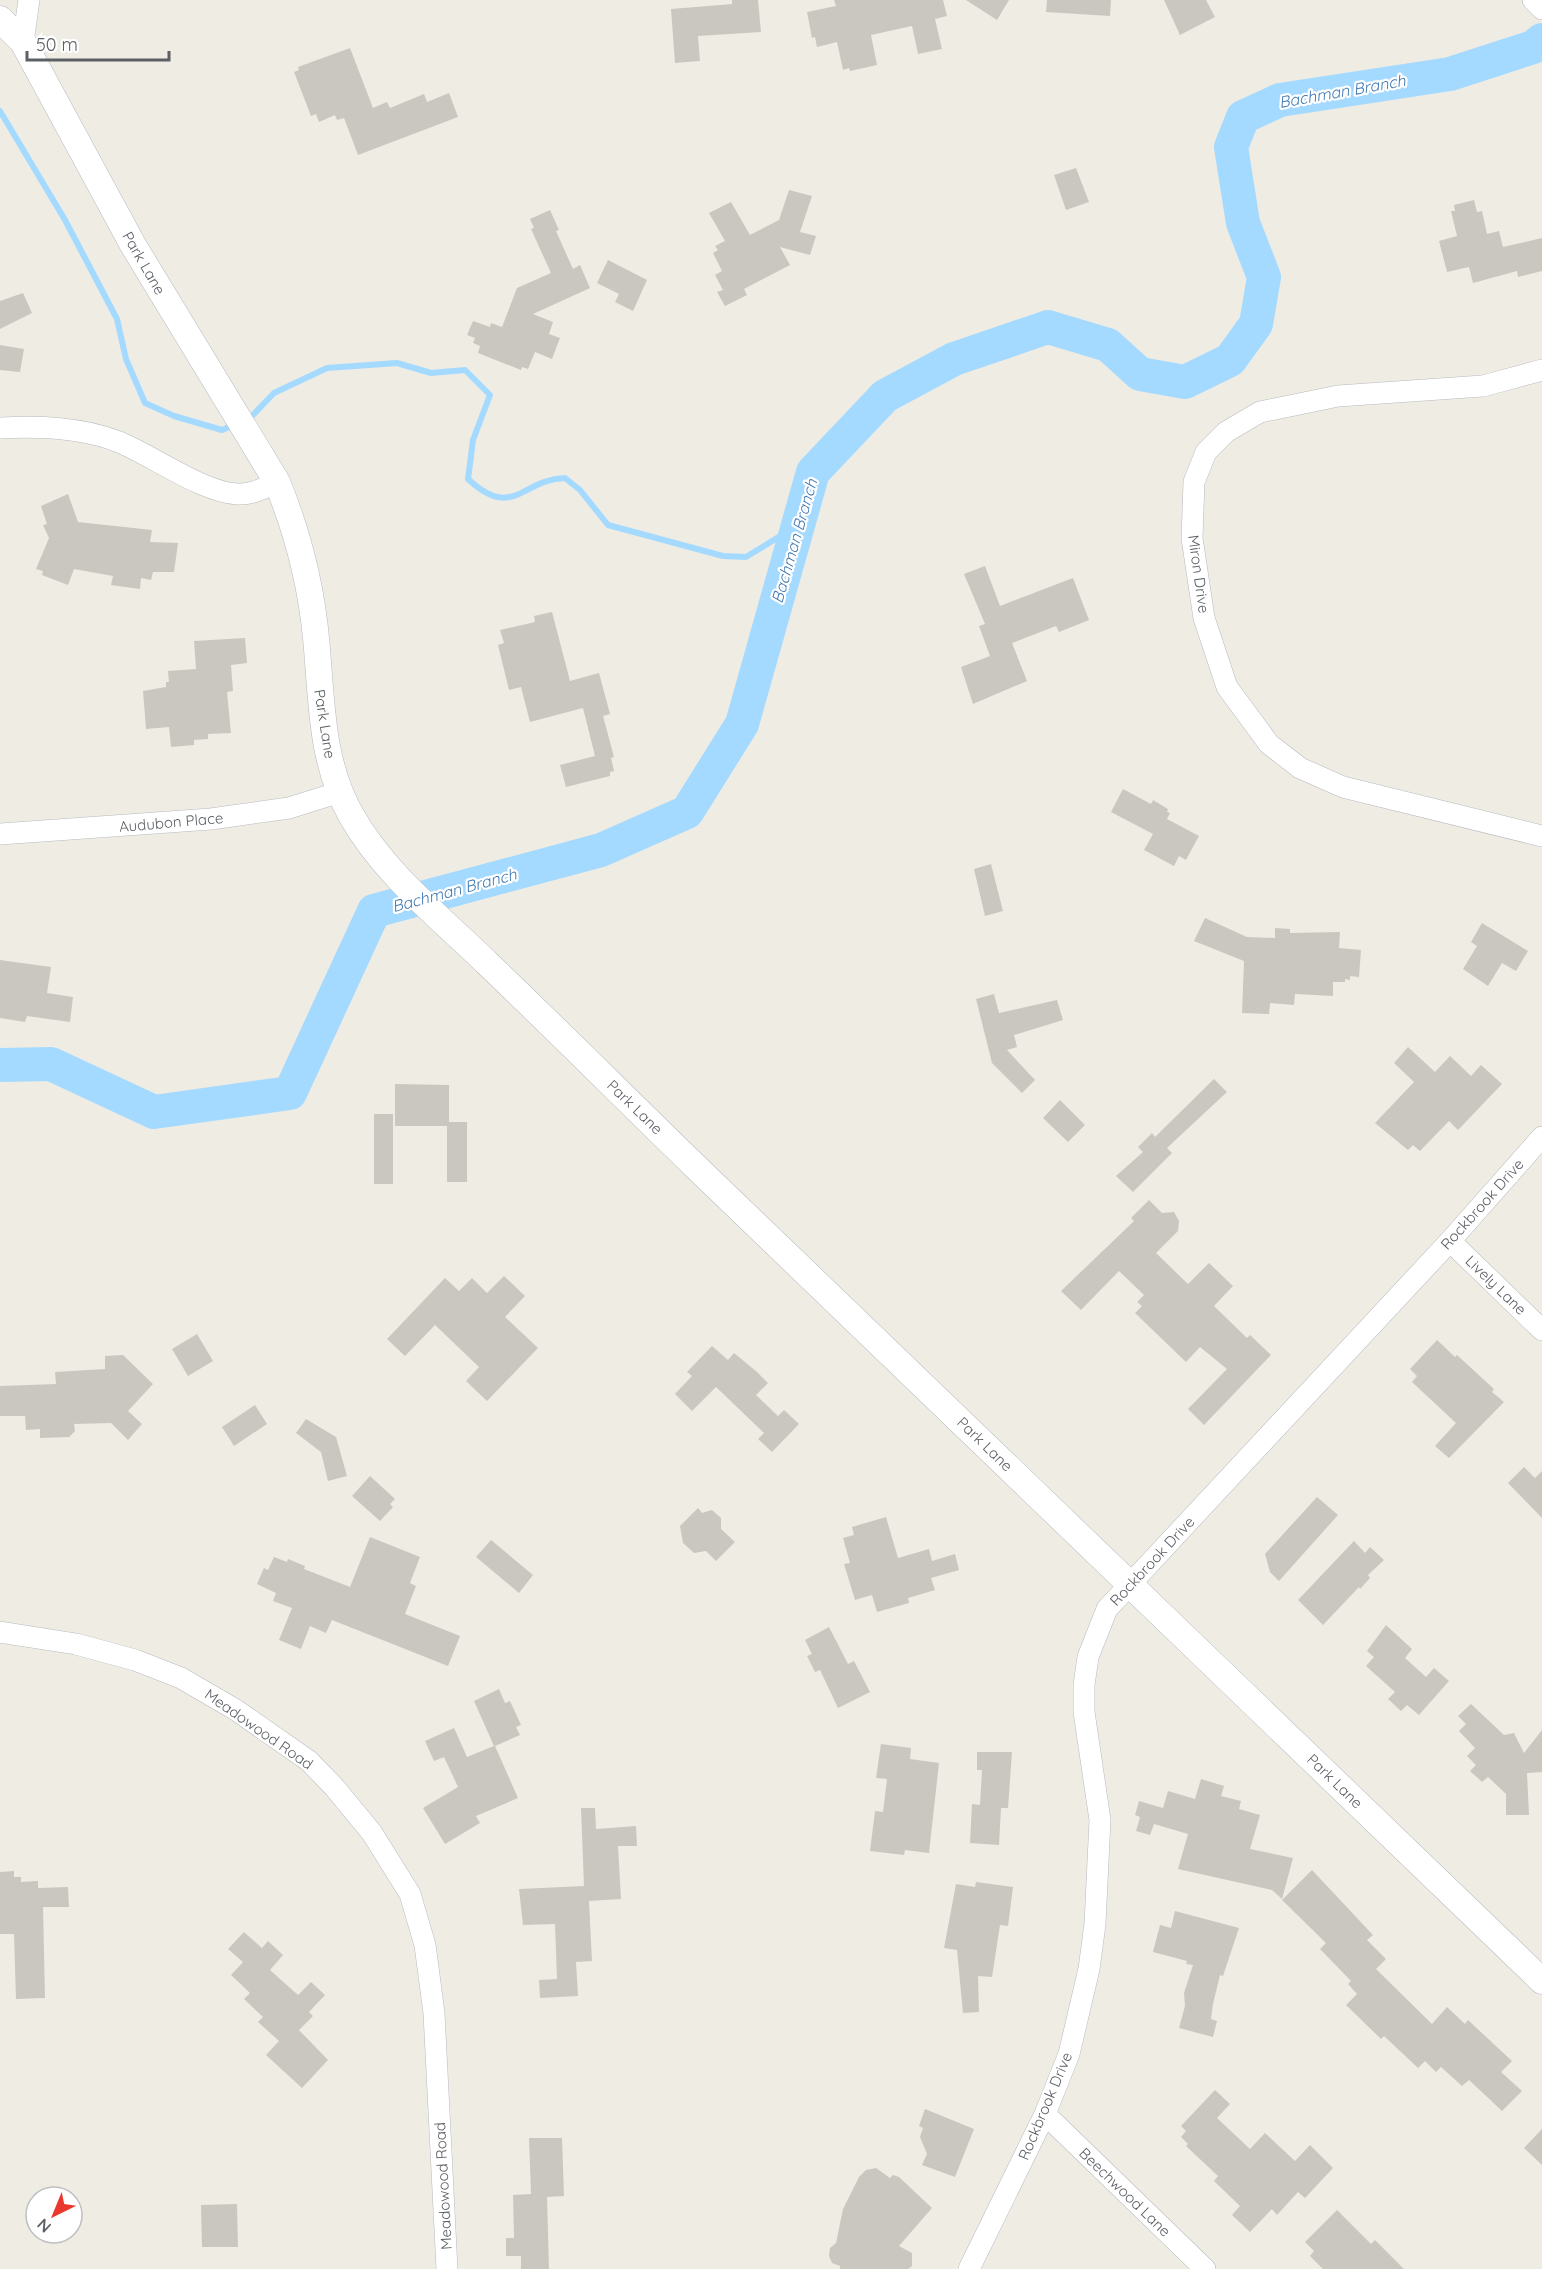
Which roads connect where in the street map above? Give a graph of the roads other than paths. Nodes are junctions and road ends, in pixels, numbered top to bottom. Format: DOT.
graph roads {
  1 [pos="29,0"];
  2 [pos="1533,0"];
  3 [pos="1542,9"];
  4 [pos="0,19"];
  5 [pos="23,42"];
  6 [pos="1542,370"];
  7 [pos="0,428"];
  8 [pos="277,482"];
  9 [pos="339,792"];
  10 [pos="0,834"];
  11 [pos="1542,836"];
  12 [pos="1542,1137"];
  13 [pos="1450,1241"];
  14 [pos="1542,1330"];
  15 [pos="1130,1583"];
  16 [pos="0,1632"];
  17 [pos="1542,1981"];
  18 [pos="1045,2115"];
  19 [pos="447,2269"];
  20 [pos="969,2269"];
  21 [pos="1205,2269"];
  1 -- 5 [label="street"];
  2 -- 3 [label="street"];
  4 -- 5 [label="street, Park Lane"];
  5 -- 8 [label="street, Park Lane"];
  6 -- 11 [label="street, Miron Drive"];
  7 -- 8 [label="street"];
  8 -- 9 [label="street, Park Lane"];
  9 -- 10 [label="street, Audubon Place"];
  9 -- 15 [label="street, Park Lane"];
  12 -- 13 [label="street, Rockbrook Drive"];
  13 -- 14 [label="street, Lively Lane"];
  13 -- 15 [label="street, Rockbrook Drive"];
  15 -- 17 [label="street, Park Lane"];
  15 -- 18 [label="street, Rockbrook Drive"];
  16 -- 19 [label="street, Meadowood Road"];
  18 -- 20 [label="street, Rockbrook Drive"];
  18 -- 21 [label="street, Beechwood Lane"];
}
